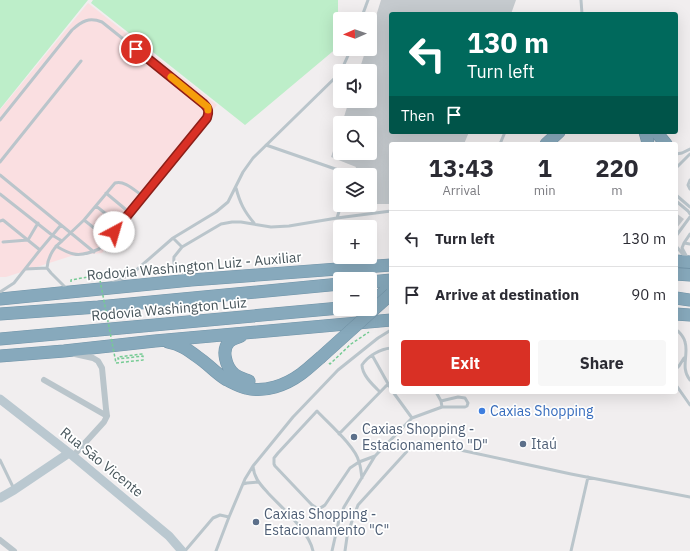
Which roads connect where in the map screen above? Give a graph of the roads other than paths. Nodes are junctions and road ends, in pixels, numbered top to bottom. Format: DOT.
graph roads {
  1 [pos="368,0"];
  2 [pos="582,0"];
  3 [pos="364,12"];
  4 [pos="582,12"];
  5 [pos="81,61"];
  6 [pos="333,80"];
  7 [pos="0,120"];
  8 [pos="557,134"];
  9 [pos="568,134"];
  10 [pos="658,134"];
  11 [pos="548,142"];
  12 [pos="558,142"];
  13 [pos="664,142"];
  14 [pos="266,145"];
  15 [pos="690,150"];
  16 [pos="678,154"];
  17 [pos="690,154"];
  18 [pos="0,162"];
  19 [pos="678,166"];
  20 [pos="333,168"];
  21 [pos="0,175"];
  22 [pos="690,180"];
  23 [pos="236,188"];
  24 [pos="690,189"];
  25 [pos="106,193"];
  26 [pos="0,194"];
  27 [pos="143,196"];
  28 [pos="678,197"];
  29 [pos="678,203"];
  30 [pos="96,206"];
  31 [pos="690,207"];
  32 [pos="389,211"];
  33 [pos="339,212"];
  34 [pos="130,213"];
  35 [pos="690,216"];
  36 [pos="337,218"];
  37 [pos="1,220"];
  38 [pos="84,220"];
  39 [pos="38,224"];
  40 [pos="255,224"];
  41 [pos="61,225"];
  42 [pos="120,225"];
  43 [pos="71,233"];
  44 [pos="678,233"];
  45 [pos="690,234"];
  46 [pos="52,235"];
  47 [pos="173,238"];
  48 [pos="108,239"];
  49 [pos="28,240"];
  50 [pos="62,241"];
  51 [pos="4,242"];
  52 [pos="684,243"];
  53 [pos="690,244"];
  54 [pos="56,246"];
  55 [pos="182,247"];
  56 [pos="678,248"];
  57 [pos="40,250"];
  58 [pos="94,252"];
  59 [pos="678,261"];
  60 [pos="690,262"];
  61 [pos="389,265"];
  62 [pos="47,268"];
  63 [pos="24,269"];
  64 [pos="678,274"];
  65 [pos="690,275"];
  66 [pos="190,280"];
  67 [pos="389,280"];
  68 [pos="377,281"];
  69 [pos="333,285"];
  70 [pos="389,287"];
  71 [pos="96,290"];
  72 [pos="0,292"];
  73 [pos="70,292"];
  74 [pos="389,296"];
  75 [pos="377,298"];
  76 [pos="678,298"];
  77 [pos="0,299"];
  78 [pos="690,300"];
  79 [pos="678,303"];
  80 [pos="389,304"];
  81 [pos="690,304"];
  82 [pos="377,305"];
  83 [pos="333,309"];
  84 [pos="0,314"];
  85 [pos="359,316"];
  86 [pos="389,320"];
  87 [pos="389,331"];
  88 [pos="678,331"];
  89 [pos="256,332"];
  90 [pos="0,339"];
  91 [pos="155,341"];
  92 [pos="389,348"];
  93 [pos="64,351"];
  94 [pos="686,352"];
  95 [pos="372,355"];
  96 [pos="0,356"];
  97 [pos="321,359"];
  98 [pos="678,367"];
  99 [pos="44,380"];
  100 [pos="690,380"];
  101 [pos="388,384"];
  102 [pos="678,388"];
  103 [pos="380,392"];
  104 [pos="394,394"];
  105 [pos="437,394"];
  106 [pos="0,399"];
  107 [pos="441,401"];
  108 [pos="690,405"];
  109 [pos="442,407"];
  110 [pos="107,416"];
  111 [pos="412,418"];
  112 [pos="339,434"];
  113 [pos="71,454"];
  114 [pos="375,456"];
  115 [pos="0,460"];
  116 [pos="359,462"];
  117 [pos="253,466"];
  118 [pos="588,477"];
  119 [pos="362,478"];
  120 [pos="258,482"];
  121 [pos="243,484"];
  122 [pos="14,490"];
  123 [pos="690,496"];
  124 [pos="0,498"];
  125 [pos="229,517"];
  126 [pos="0,540"];
  127 [pos="14,551"];
  128 [pos="184,551"];
  129 [pos="216,551"];
  130 [pos="313,551"];
  131 [pos="332,551"];
  132 [pos="346,551"];
  133 [pos="571,551"];
  1 -- 3 [label="lane"];
  2 -- 4 [label="lane"];
  5 -- 18 [label="lane"];
  6 -- 14 [label="lane"];
  7 -- 27 [label="lane"];
  8 -- 11 [label="highway"];
  9 -- 12 [label="highway"];
  10 -- 13 [label="highway"];
  14 -- 20 [label="lane"];
  14 -- 23 [label="lane"];
  15 -- 16 [label="lane"];
  17 -- 19 [label="lane"];
  21 -- 41 [label="lane"];
  22 -- 24 [label="lane"];
  23 -- 40 [label="lane"];
  23 -- 47 [label="lane"];
  25 -- 27 [label="lane"];
  25 -- 30 [label="lane"];
  25 -- 34 [label="lane"];
  26 -- 39 [label="lane"];
  27 -- 34 [label="lane"];
  28 -- 31 [label="lane"];
  29 -- 35 [label="lane"];
  30 -- 38 [label="lane"];
  30 -- 42 [label="lane"];
  32 -- 36 [label="lane"];
  33 -- 36 [label="lane"];
  34 -- 42 [label="lane"];
  35 -- 44 [label="lane"];
  36 -- 40 [label="lane"];
  37 -- 49 [label="lane"];
  38 -- 43 [label="lane"];
  38 -- 48 [label="lane"];
  39 -- 46 [label="lane"];
  39 -- 49 [label="lane"];
  40 -- 55 [label="lane"];
  41 -- 43 [label="lane"];
  41 -- 46 [label="lane"];
  42 -- 48 [label="lane"];
  43 -- 50 [label="lane"];
  43 -- 58 [label="lane"];
  45 -- 52 [label="lane"];
  46 -- 50 [label="lane"];
  46 -- 57 [label="lane"];
  47 -- 55 [label="lane"];
  47 -- 71 [label="lane"];
  48 -- 58 [label="lane"];
  49 -- 51 [label="lane"];
  49 -- 57 [label="lane"];
  50 -- 54 [label="lane"];
  52 -- 53 [label="lane"];
  52 -- 60 [label="lane"];
  54 -- 58 [label="lane"];
  54 -- 62 [label="lane"];
  55 -- 66 [label="lane"];
  56 -- 60 [label="lane"];
  57 -- 63 [label="lane"];
  59 -- 60 [label="highway"];
  61 -- 66 [label="highway, Rodovia Washington Luiz - Auxiliar"];
  62 -- 63 [label="lane"];
  62 -- 73 [label="lane"];
  63 -- 72 [label="lane"];
  64 -- 65 [label="highway"];
  66 -- 71 [label="highway, Rodovia Washington Luiz - Auxiliar"];
  67 -- 68 [label="highway"];
  69 -- 84 [label="highway, Rodovia Washington Luiz"];
  70 -- 75 [label="highway"];
  71 -- 73 [label="highway, Rodovia Washington Luiz - Auxiliar"];
  71 -- 84 [label="highway"];
  73 -- 77 [label="highway, Rodovia Washington Luiz - Auxiliar"];
  74 -- 97 [label="highway, bridge"];
  76 -- 78 [label="highway"];
  79 -- 81 [label="highway"];
  80 -- 82 [label="highway"];
  83 -- 90 [label="highway, Rodovia Washington Luiz"];
  85 -- 97 [label="highway"];
  86 -- 89 [label="highway"];
  87 -- 117 [label="lane"];
  88 -- 94 [label="lane"];
  89 -- 91 [label="highway"];
  89 -- 97 [label="highway"];
  91 -- 93 [label="highway"];
  91 -- 97 [label="highway"];
  92 -- 95 [label="lane"];
  93 -- 96 [label="highway"];
  93 -- 110 [label="street"];
  94 -- 98 [label="lane"];
  94 -- 100 [label="lane"];
  95 -- 101 [label="lane"];
  95 -- 103 [label="lane"];
  99 -- 110 [label="street"];
  101 -- 103 [label="lane"];
  102 -- 108 [label="lane"];
  103 -- 112 [label="lane"];
  104 -- 111 [label="lane"];
  105 -- 107 [label="lane"];
  106 -- 113 [label="main road, Rua Sāo Vicente"];
  107 -- 109 [label="lane"];
  107 -- 109 [label="lane"];
  109 -- 111 [label="lane"];
  110 -- 113 [label="street"];
  111 -- 114 [label="lane"];
  112 -- 116 [label="lane"];
  112 -- 116 [label="lane"];
  113 -- 122 [label="main road"];
  113 -- 128 [label="main road, Rua Sāo Vicente"];
  114 -- 116 [label="lane"];
  114 -- 119 [label="lane"];
  115 -- 122 [label="lane"];
  116 -- 119 [label="lane"];
  117 -- 120 [label="lane"];
  117 -- 121 [label="lane"];
  118 -- 123 [label="lane"];
  118 -- 132 [label="lane"];
  118 -- 133 [label="lane"];
  119 -- 131 [label="lane"];
  120 -- 121 [label="lane"];
  120 -- 130 [label="lane"];
  121 -- 125 [label="lane"];
  122 -- 124 [label="main road"];
  125 -- 128 [label="lane"];
  125 -- 129 [label="lane"];
  126 -- 127 [label="street"];
}
